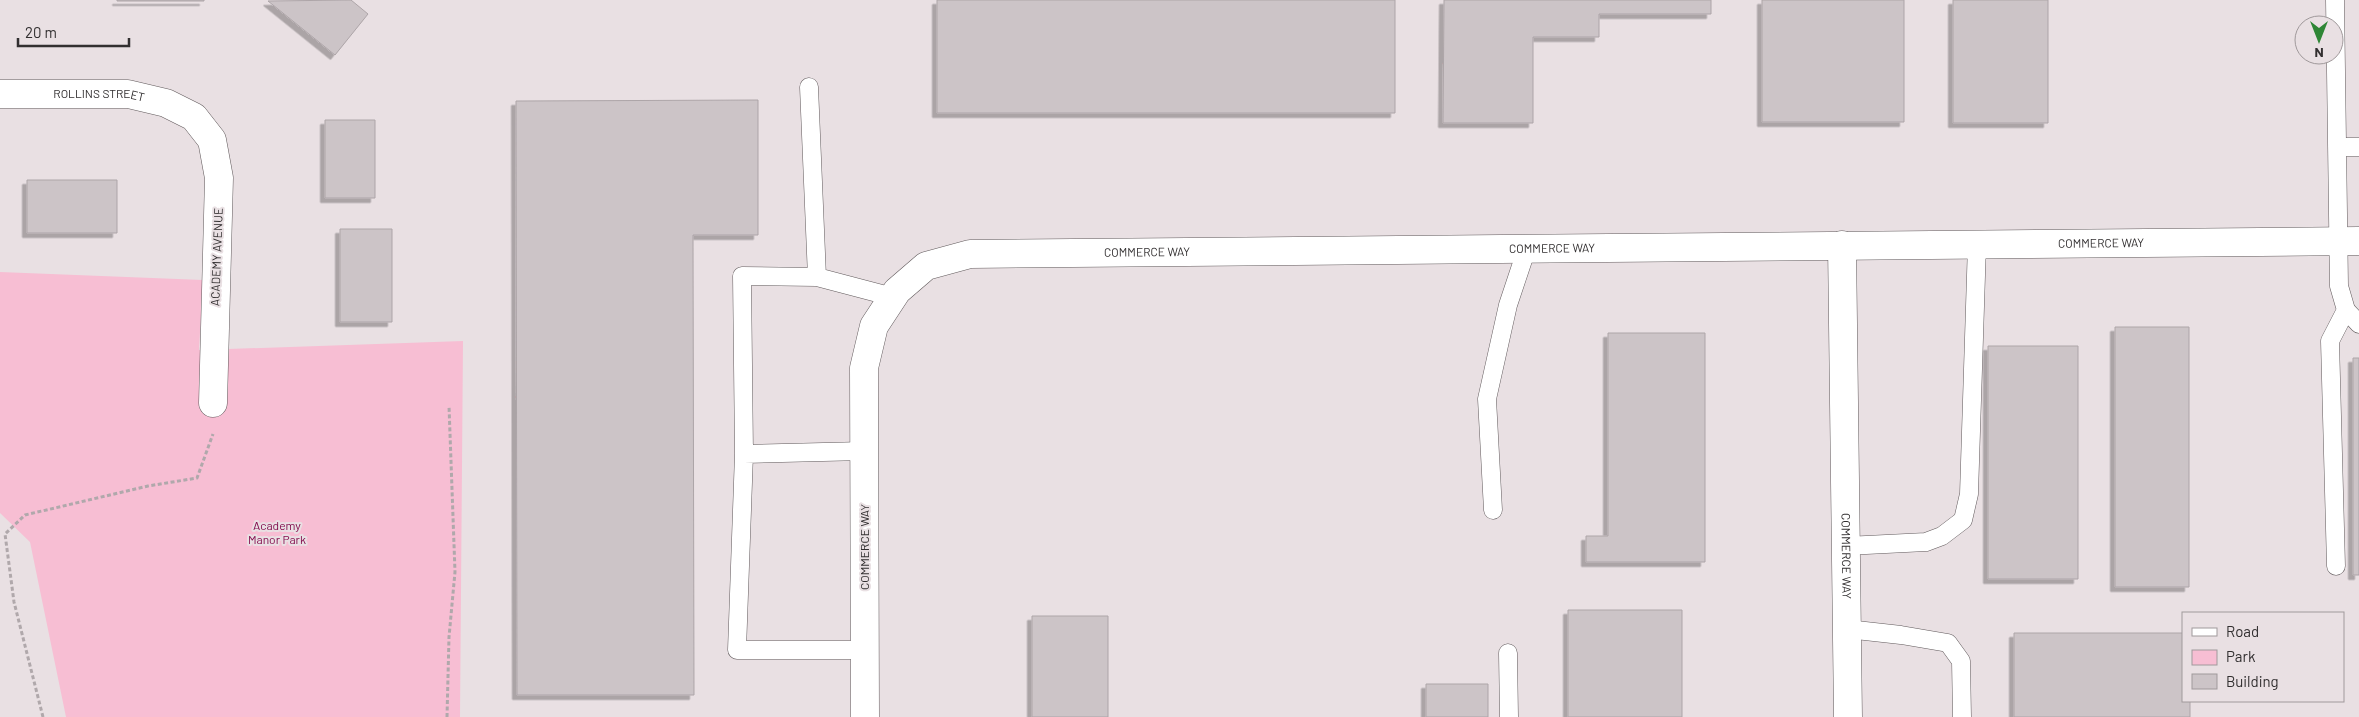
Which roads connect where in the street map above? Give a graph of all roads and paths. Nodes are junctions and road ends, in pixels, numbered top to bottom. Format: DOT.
graph roads {
  1 [pos="2335,0"];
  2 [pos="810,87"];
  3 [pos="0,94"];
  4 [pos="194,117"];
  5 [pos="2337,147"];
  6 [pos="2359,147"];
  7 [pos="2348,241"];
  8 [pos="1977,244"];
  9 [pos="1842,245"];
  10 [pos="1527,248"];
  11 [pos="816,276"];
  12 [pos="893,298"];
  13 [pos="2346,310"];
  14 [pos="2359,324"];
  15 [pos="213,403"];
  16 [pos="449,406"];
  17 [pos="864,451"];
  18 [pos="744,454"];
  19 [pos="1494,510"];
  20 [pos="1846,546"];
  21 [pos="2336,566"];
  22 [pos="1847,629"];
  23 [pos="865,650"];
  24 [pos="1508,653"];
  25 [pos="43,717"];
  26 [pos="447,717"];
  27 [pos="865,717"];
  28 [pos="1508,717"];
  29 [pos="1848,717"];
  30 [pos="1962,717"];
  1 -- 5 [label="lane"];
  2 -- 11 [label="lane"];
  3 -- 4 [label="street, ROLLINS STREET"];
  4 -- 15 [label="street, ACADEMY AVENUE"];
  5 -- 6 [label="lane"];
  5 -- 7 [label="lane"];
  7 -- 8 [label="street, COMMERCE WAY"];
  7 -- 13 [label="lane"];
  8 -- 9 [label="street, COMMERCE WAY"];
  8 -- 20 [label="lane"];
  9 -- 10 [label="street, COMMERCE WAY"];
  9 -- 20 [label="street, COMMERCE WAY"];
  10 -- 12 [label="street, COMMERCE WAY"];
  10 -- 19 [label="lane"];
  11 -- 12 [label="lane"];
  11 -- 18 [label="lane"];
  12 -- 17 [label="street, COMMERCE WAY"];
  13 -- 14 [label="lane"];
  13 -- 21 [label="lane"];
  15 -- 25 [label="path"];
  16 -- 26 [label="path"];
  17 -- 18 [label="lane"];
  17 -- 23 [label="street, COMMERCE WAY"];
  18 -- 23 [label="lane"];
  20 -- 22 [label="street, COMMERCE WAY"];
  22 -- 29 [label="street, COMMERCE WAY"];
  22 -- 30 [label="lane"];
  23 -- 27 [label="street, COMMERCE WAY"];
  24 -- 28 [label="lane"];
}
